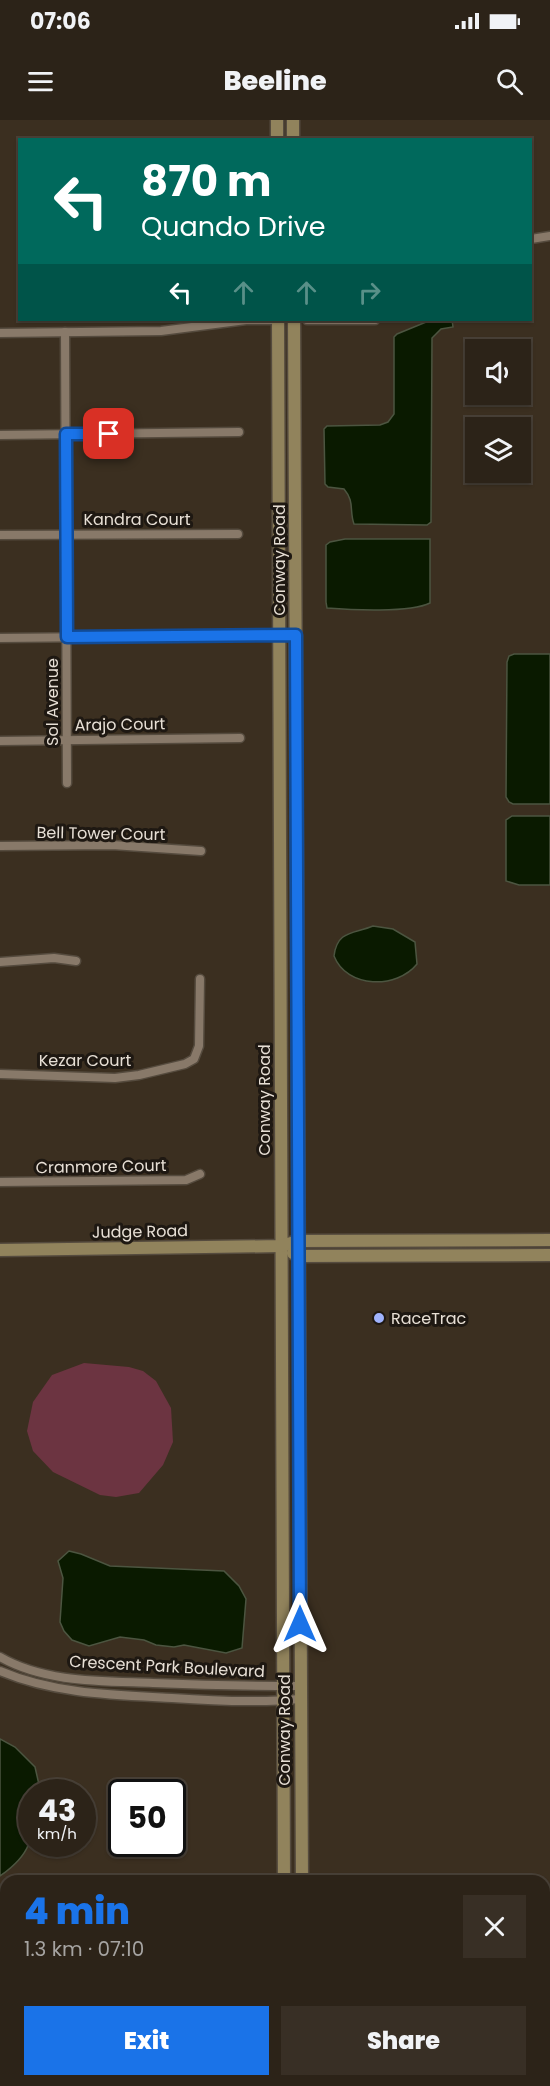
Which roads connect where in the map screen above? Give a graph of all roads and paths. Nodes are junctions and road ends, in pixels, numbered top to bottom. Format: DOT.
graph roads {
  1 [pos="276,120"];
  2 [pos="293,120"];
  3 [pos="277,138"];
  4 [pos="293,138"];
  5 [pos="550,236"];
  6 [pos="532,238"];
  7 [pos="238,321"];
  8 [pos="278,321"];
  9 [pos="294,321"];
  10 [pos="65,332"];
  11 [pos="0,333"];
  12 [pos="239,432"];
  13 [pos="66,434"];
  14 [pos="0,435"];
  15 [pos="238,534"];
  16 [pos="0,535"];
  17 [pos="66,535"];
  18 [pos="279,635"];
  19 [pos="296,635"];
  20 [pos="67,637"];
  21 [pos="0,638"];
  22 [pos="240,738"];
  23 [pos="67,740"];
  24 [pos="0,741"];
  25 [pos="67,783"];
  26 [pos="0,846"];
  27 [pos="201,851"];
  28 [pos="280,872"];
  29 [pos="296,901"];
  30 [pos="76,961"];
  31 [pos="0,962"];
  32 [pos="200,979"];
  33 [pos="0,1074"];
  34 [pos="200,1174"];
  35 [pos="0,1182"];
  36 [pos="550,1240"];
  37 [pos="298,1241"];
  38 [pos="281,1246"];
  39 [pos="0,1250"];
  40 [pos="550,1255"];
  41 [pos="298,1256"];
  42 [pos="282,1439"];
  43 [pos="299,1469"];
  44 [pos="0,1657"];
  45 [pos="0,1671"];
  46 [pos="204,1685"];
  47 [pos="283,1686"];
  48 [pos="300,1692"];
  49 [pos="204,1700"];
  50 [pos="283,1701"];
  51 [pos="284,1875"];
  52 [pos="302,1875"];
  1 -- 3 [label="main road"];
  2 -- 4 [label="main road"];
  5 -- 6 [label="street"];
  7 -- 10 [label="street"];
  8 -- 18 [label="main road, Conway Road"];
  9 -- 19 [label="main road, Conway Road"];
  10 -- 11 [label="street"];
  10 -- 13 [label="street, Sol Avenue"];
  12 -- 13 [label="street"];
  13 -- 14 [label="street"];
  13 -- 17 [label="street, Sol Avenue"];
  15 -- 17 [label="street, Kandra Court"];
  16 -- 17 [label="street, Kandra Court"];
  17 -- 20 [label="street, Sol Avenue"];
  18 -- 19 [label="street"];
  18 -- 20 [label="street"];
  18 -- 28 [label="main road, Conway Road"];
  19 -- 29 [label="main road, Conway Road"];
  20 -- 21 [label="street"];
  20 -- 23 [label="street, Sol Avenue"];
  22 -- 23 [label="street, Arajo Court"];
  23 -- 24 [label="street, Arajo Court"];
  23 -- 25 [label="street, Sol Avenue"];
  26 -- 27 [label="street, Bell Tower Court"];
  28 -- 29 [label="main road"];
  28 -- 38 [label="main road, Conway Road"];
  29 -- 37 [label="main road, Conway Road"];
  30 -- 31 [label="street"];
  32 -- 33 [label="street, Kezar Court"];
  34 -- 35 [label="street, Cranmore Court"];
  36 -- 37 [label="main road, Judge Road"];
  37 -- 38 [label="main road, Judge Road"];
  37 -- 41 [label="main road, Conway Road"];
  38 -- 39 [label="main road, Judge Road"];
  38 -- 41 [label="main road"];
  38 -- 42 [label="main road, Conway Road"];
  40 -- 41 [label="main road"];
  41 -- 43 [label="main road, Conway Road"];
  42 -- 43 [label="main road"];
  42 -- 47 [label="main road, Conway Road"];
  43 -- 48 [label="main road, Conway Road"];
  44 -- 46 [label="street, Crescent Park Boulevard"];
  45 -- 49 [label="street, Crescent Park Boulevard"];
  46 -- 47 [label="street, Crescent Park Boulevard"];
  46 -- 49 [label="street"];
  47 -- 48 [label="street, Crescent Park Boulevard"];
  47 -- 50 [label="main road, Conway Road"];
  48 -- 50 [label="street, Crescent Park Boulevard"];
  48 -- 52 [label="main road, Conway Road"];
  49 -- 50 [label="street, Crescent Park Boulevard"];
  50 -- 51 [label="main road, Conway Road"];
}
